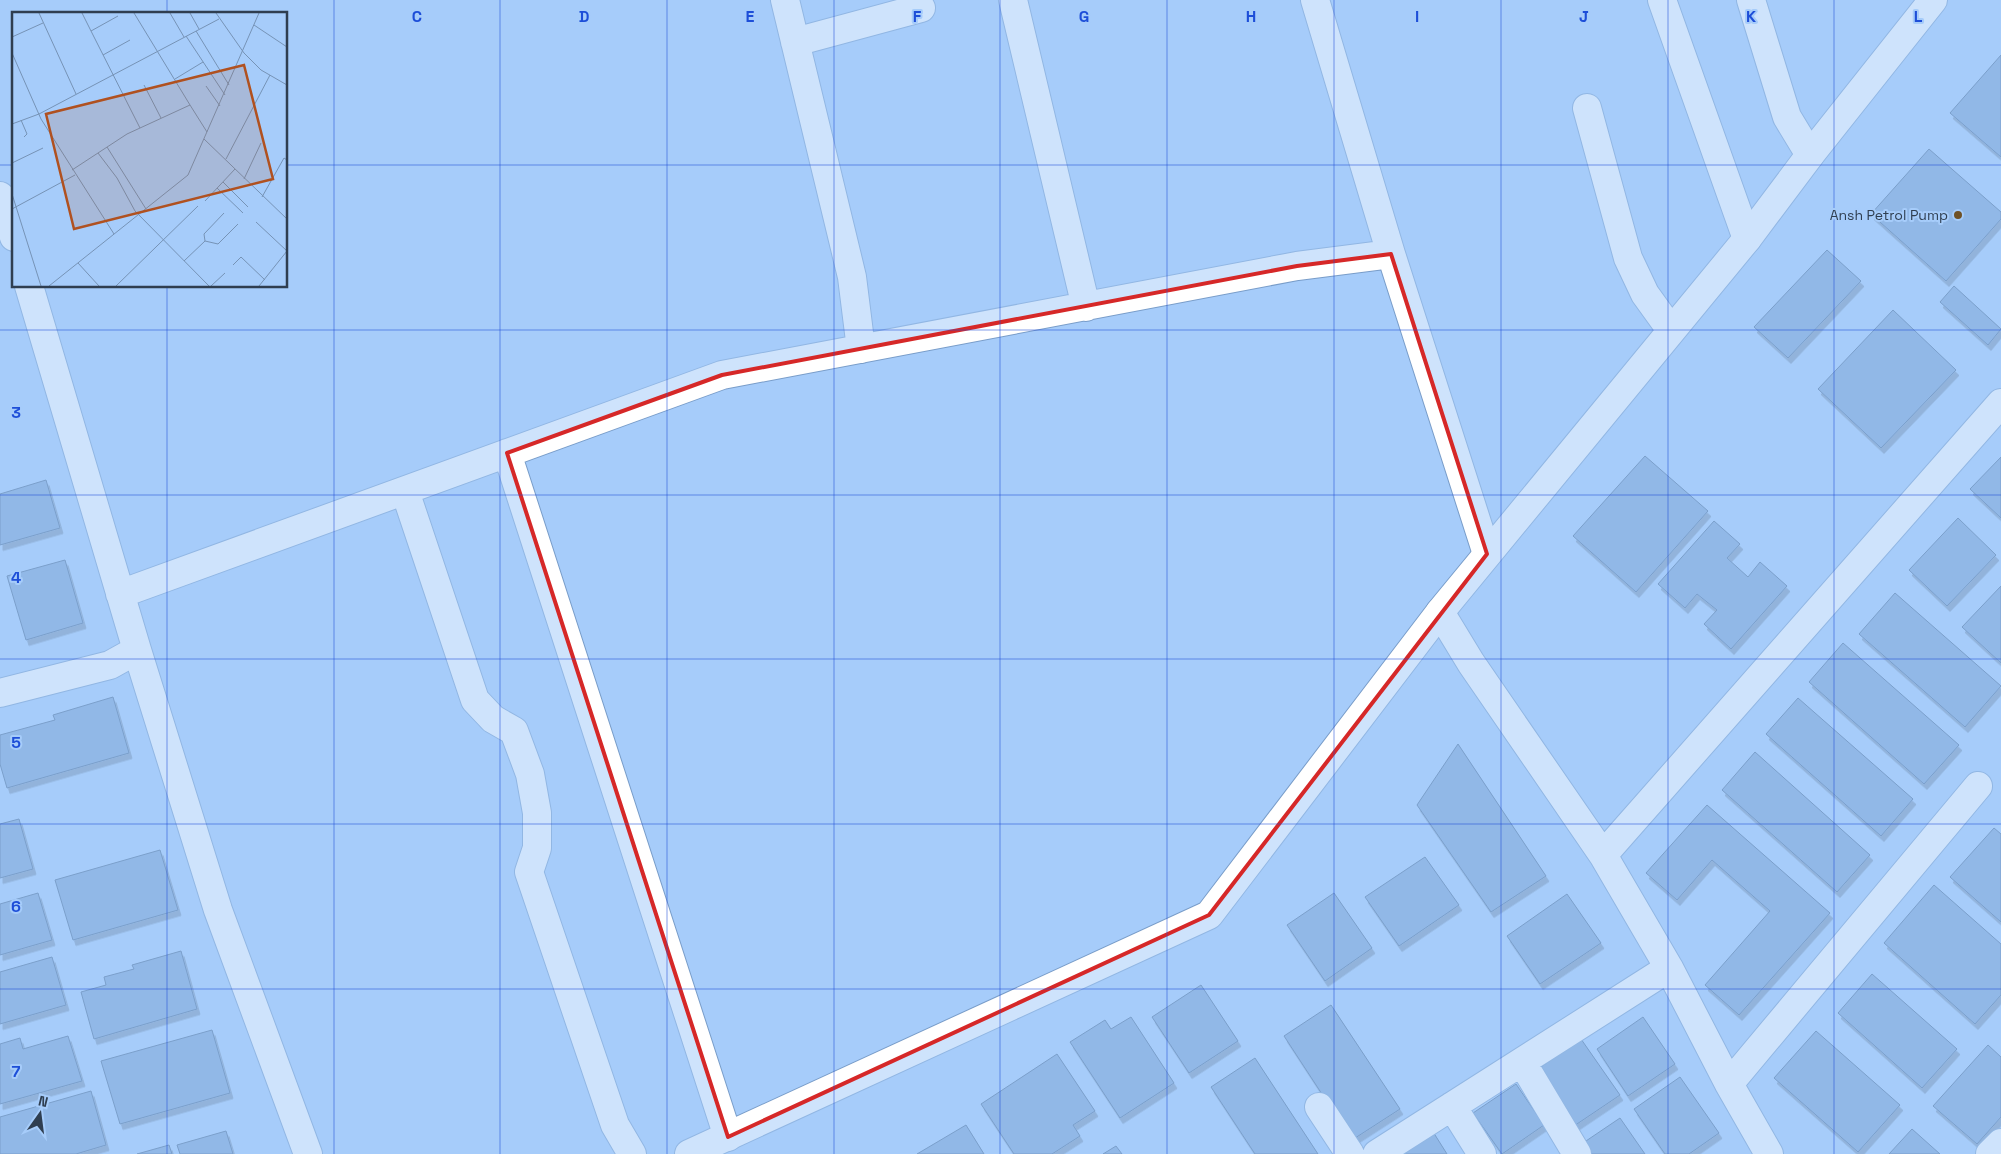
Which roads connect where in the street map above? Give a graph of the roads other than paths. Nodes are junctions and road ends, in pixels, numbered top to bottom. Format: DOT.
graph roads {
  1 [pos="785,0"];
  2 [pos="1013,0"];
  3 [pos="1315,0"];
  4 [pos="1662,0"];
  5 [pos="1751,0"];
  6 [pos="1933,0"];
  7 [pos="920,8"];
  8 [pos="796,42"];
  9 [pos="1586,108"];
  10 [pos="1810,155"];
  11 [pos="0,196"];
  12 [pos="12,231"];
  13 [pos="1747,239"];
  14 [pos="1390,254"];
  15 [pos="30,288"];
  16 [pos="1086,307"];
  17 [pos="1671,330"];
  18 [pos="861,350"];
  19 [pos="2001,403"];
  20 [pos="507,453"];
  21 [pos="405,491"];
  22 [pos="1487,554"];
  23 [pos="120,594"];
  24 [pos="1440,612"];
  25 [pos="136,650"];
  26 [pos="0,692"];
  27 [pos="1978,786"];
  28 [pos="1603,855"];
  29 [pos="1669,968"];
  30 [pos="1522,1062"];
  31 [pos="1728,1084"];
  32 [pos="1452,1106"];
  33 [pos="1319,1107"];
  34 [pos="728,1136"];
  35 [pos="2001,1143"];
  36 [pos="308,1154"];
  37 [pos="632,1154"];
  38 [pos="689,1154"];
  39 [pos="1350,1154"];
  40 [pos="1377,1154"];
  41 [pos="1482,1154"];
  42 [pos="1577,1154"];
  43 [pos="1769,1154"];
  44 [pos="1990,1154"];
  1 -- 8 [label="street"];
  2 -- 16 [label="street"];
  3 -- 14 [label="street"];
  4 -- 13 [label="street"];
  5 -- 10 [label="street"];
  6 -- 10 [label="street"];
  7 -- 8 [label="street"];
  8 -- 18 [label="street"];
  9 -- 17 [label="street"];
  10 -- 13 [label="street"];
  11 -- 12 [label="street"];
  13 -- 17 [label="street"];
  14 -- 16 [label="street"];
  14 -- 22 [label="street"];
  15 -- 23 [label="street"];
  16 -- 18 [label="street"];
  17 -- 22 [label="street"];
  18 -- 20 [label="street"];
  19 -- 28 [label="street"];
  20 -- 21 [label="street"];
  20 -- 34 [label="street"];
  21 -- 23 [label="street"];
  21 -- 37 [label="street"];
  22 -- 24 [label="street"];
  23 -- 25 [label="street"];
  24 -- 28 [label="street"];
  24 -- 34 [label="street"];
  25 -- 26 [label="street"];
  25 -- 36 [label="street"];
  27 -- 31 [label="street"];
  28 -- 29 [label="street"];
  29 -- 30 [label="street"];
  29 -- 31 [label="street"];
  30 -- 32 [label="street"];
  30 -- 42 [label="street"];
  31 -- 43 [label="street"];
  32 -- 40 [label="street"];
  32 -- 41 [label="street"];
  33 -- 39 [label="street"];
  34 -- 38 [label="street"];
  35 -- 44 [label="street"];
}
